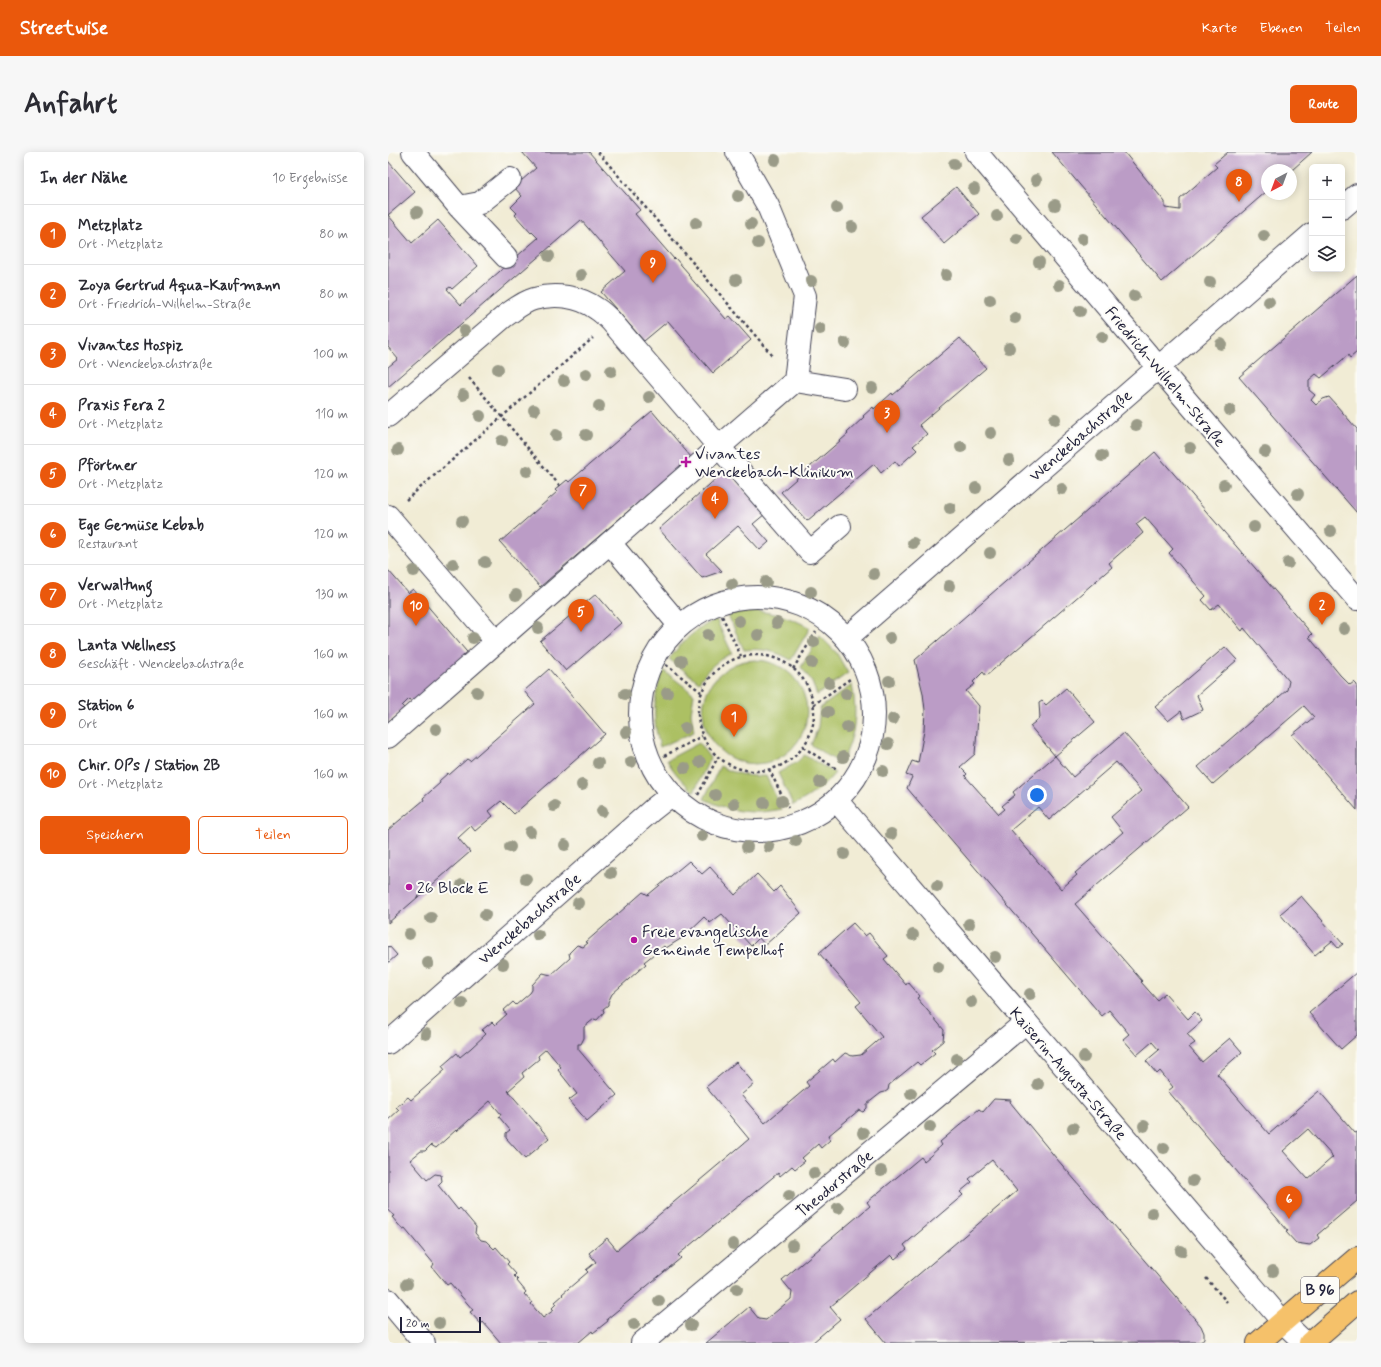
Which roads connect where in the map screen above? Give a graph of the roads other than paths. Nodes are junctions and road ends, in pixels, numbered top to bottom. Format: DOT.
graph roads {
  1 [pos="413,152"];
  2 [pos="737,152"];
  3 [pos="976,152"];
  4 [pos="510,179"];
  5 [pos="1357,195"];
  6 [pos="1345,205"];
  7 [pos="459,207"];
  8 [pos="1310,236"];
  9 [pos="506,257"];
  10 [pos="1158,367"];
  11 [pos="795,381"];
  12 [pos="844,389"];
  13 [pos="388,416"];
  14 [pos="719,447"];
  15 [pos="388,516"];
  16 [pos="840,526"];
  17 [pos="610,543"];
  18 [pos="1357,599"];
  19 [pos="680,626"];
  20 [pos="848,637"];
  21 [pos="496,642"];
  22 [pos="388,737"];
  23 [pos="671,795"];
  24 [pos="836,800"];
  25 [pos="1026,1022"];
  26 [pos="388,1043"];
  27 [pos="1357,1258"];
  28 [pos="388,1300"];
  29 [pos="1357,1302"];
  30 [pos="1283,1322"];
  31 [pos="424,1343"];
  32 [pos="642,1343"];
  33 [pos="1258,1343"];
  34 [pos="1305,1343"];
  35 [pos="1310,1343"];
  1 -- 7 [label="street"];
  2 -- 11 [label="street"];
  3 -- 10 [label="street, Friedrich-Wilhelm-Straße"];
  4 -- 7 [label="street"];
  5 -- 6 [label="street"];
  7 -- 9 [label="street"];
  8 -- 10 [label="street, Wenckebachstraße"];
  10 -- 18 [label="street, Friedrich-Wilhelm-Straße"];
  10 -- 20 [label="street, Wenckebachstraße"];
  11 -- 12 [label="street"];
  11 -- 14 [label="street"];
  13 -- 14 [label="street"];
  14 -- 16 [label="street"];
  14 -- 17 [label="street"];
  15 -- 21 [label="street"];
  17 -- 19 [label="street"];
  17 -- 21 [label="street"];
  19 -- 20 [label="street"];
  19 -- 23 [label="street"];
  20 -- 24 [label="street"];
  21 -- 22 [label="street"];
  23 -- 24 [label="street"];
  23 -- 26 [label="street, Wenckebachstraße"];
  24 -- 25 [label="street, Kaiserin-Augusta-Straße"];
  25 -- 30 [label="street, Kaiserin-Augusta-Straße"];
  25 -- 32 [label="street, Theodorstraße"];
  27 -- 30 [label="main road, B 96"];
  28 -- 31 [label="street"];
  29 -- 35 [label="main road, B 96"];
  30 -- 33 [label="main road, B 96"];
  30 -- 34 [label="street, Kaiserin-Augusta-Straße"];
}
